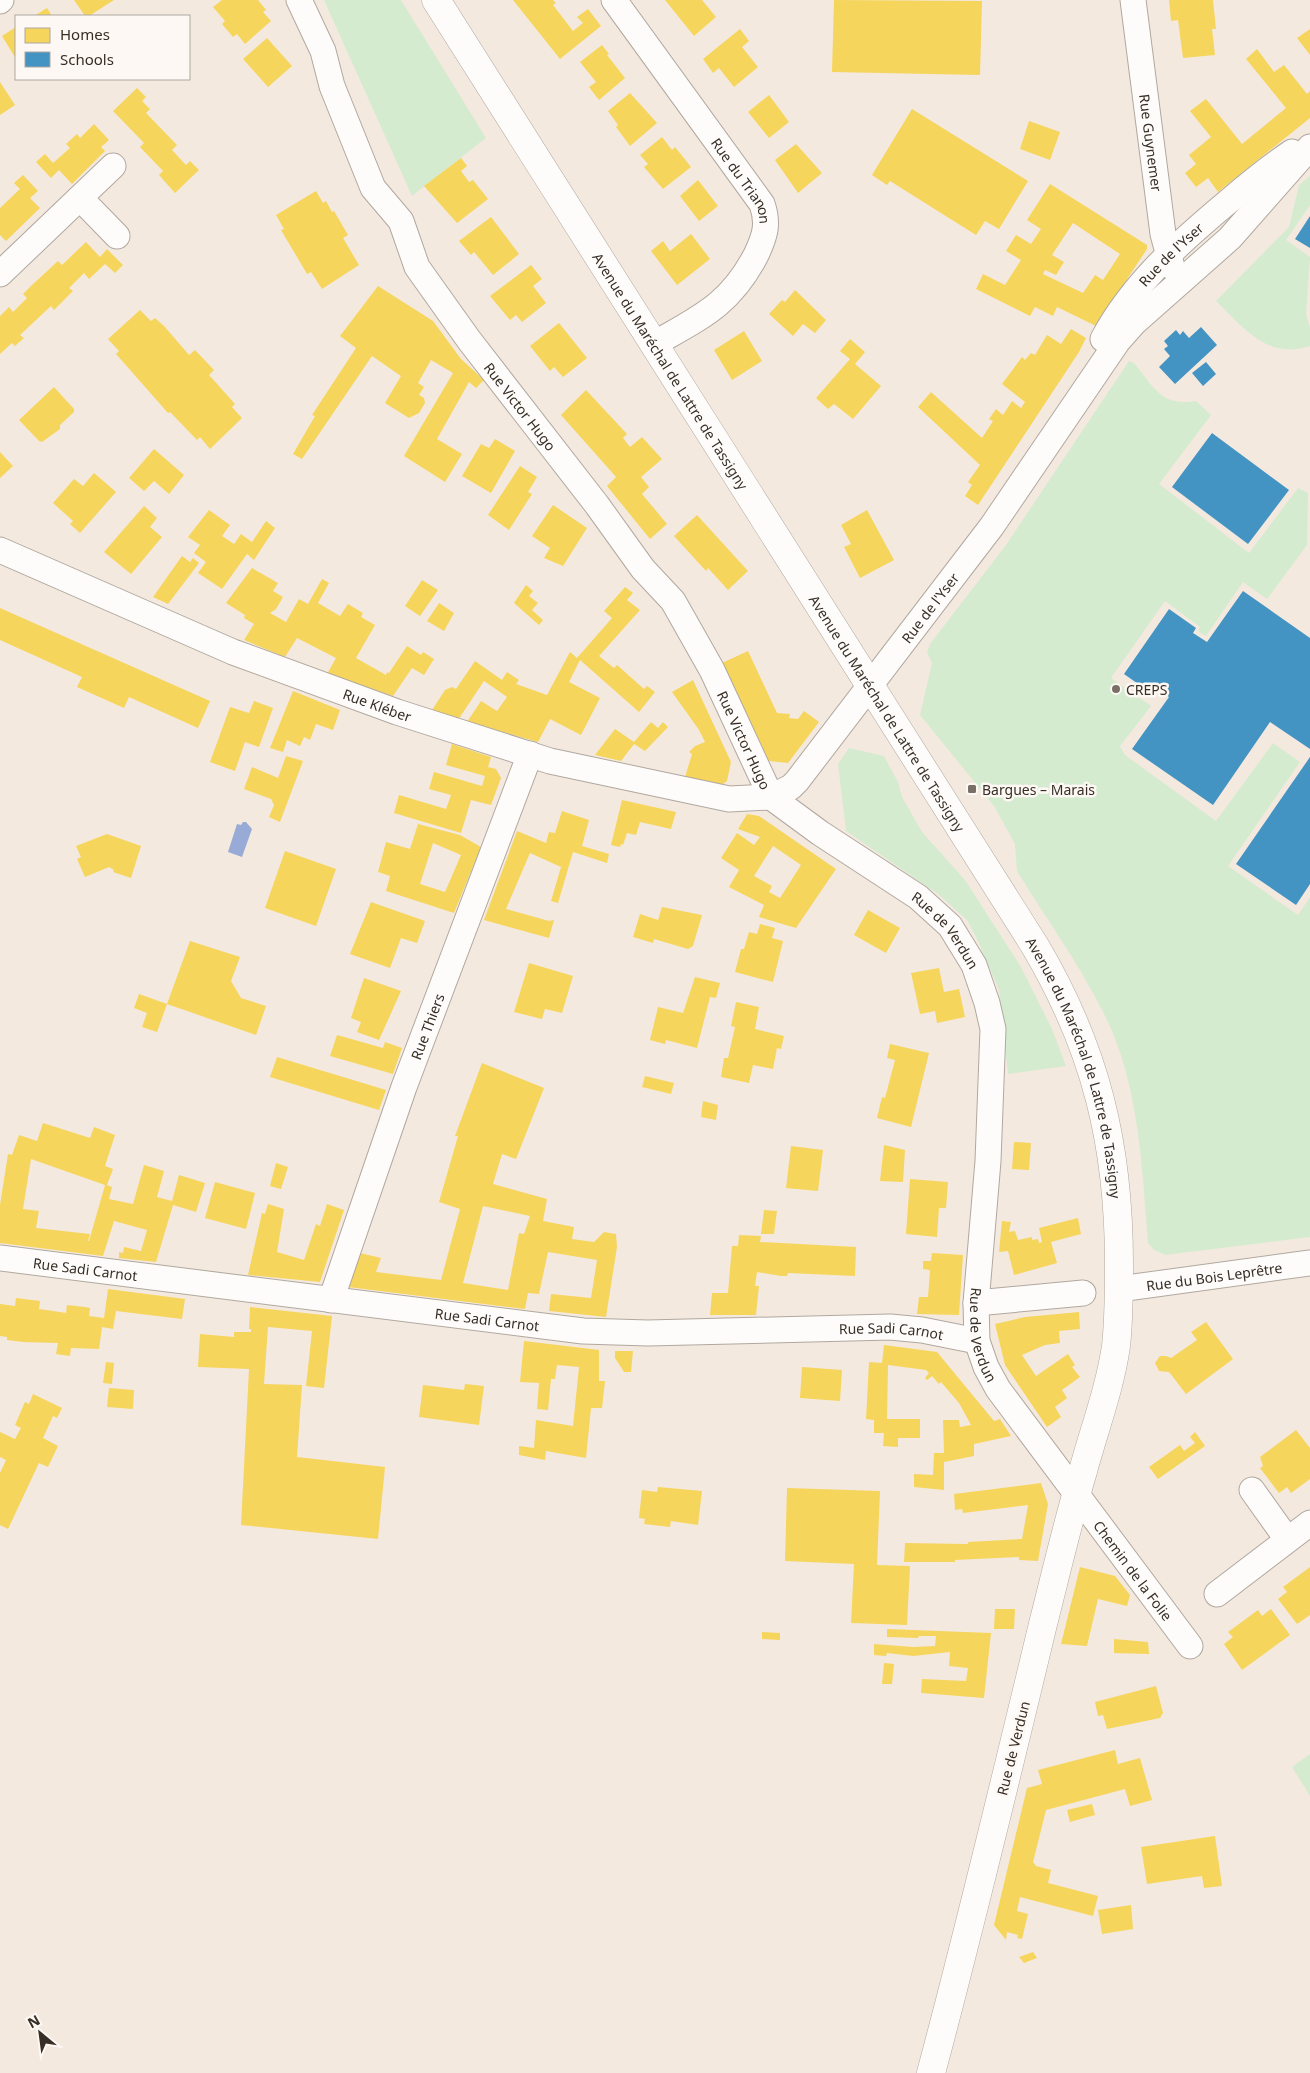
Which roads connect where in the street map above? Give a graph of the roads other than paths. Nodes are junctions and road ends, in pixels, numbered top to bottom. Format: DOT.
graph roads {
  1 [pos="299,0"];
  2 [pos="436,0"];
  3 [pos="614,0"];
  4 [pos="1133,0"];
  5 [pos="1310,140"];
  6 [pos="1310,147"];
  7 [pos="113,166"];
  8 [pos="80,198"];
  9 [pos="118,236"];
  10 [pos="1167,255"];
  11 [pos="0,274"];
  12 [pos="1182,282"];
  13 [pos="654,344"];
  14 [pos="1075,405"];
  15 [pos="0,550"];
  16 [pos="869,686"];
  17 [pos="530,754"];
  18 [pos="771,797"];
  19 [pos="0,1258"];
  20 [pos="1310,1263"];
  21 [pos="1119,1289"];
  22 [pos="1083,1293"];
  23 [pos="331,1300"];
  24 [pos="976,1303"];
  25 [pos="977,1341"];
  26 [pos="1252,1490"];
  27 [pos="1076,1494"];
  28 [pos="1310,1523"];
  29 [pos="1287,1539"];
  30 [pos="1217,1594"];
  31 [pos="1190,1646"];
  32 [pos="932,2073"];
  1 -- 18 [label="street, Rue Victor Hugo"];
  2 -- 13 [label="main road, Avenue du Maréchal de Lattre de Tassigny"];
  3 -- 13 [label="street, Rue du Trianon"];
  4 -- 10 [label="street, Rue Guynemer"];
  5 -- 10 [label="street, Rue de l'Yser"];
  6 -- 12 [label="street, Rue de l'Yser"];
  7 -- 8 [label="street"];
  8 -- 9 [label="street"];
  8 -- 11 [label="street"];
  10 -- 12 [label="street, Rue Guynemer"];
  10 -- 14 [label="street, Rue de l'Yser"];
  12 -- 14 [label="street, Rue de l'Yser"];
  13 -- 16 [label="main road, Avenue du Maréchal de Lattre de Tassigny"];
  14 -- 16 [label="street, Rue de l'Yser"];
  15 -- 17 [label="street, Rue Kléber"];
  16 -- 18 [label="street, Rue de l'Yser"];
  16 -- 21 [label="main road, Avenue du Maréchal de Lattre de Tassigny"];
  17 -- 18 [label="street, Rue Kléber"];
  17 -- 23 [label="street, Rue Thiers"];
  18 -- 24 [label="street, Rue de Verdun"];
  19 -- 23 [label="street, Rue Sadi Carnot"];
  20 -- 21 [label="street, Rue du Bois Leprêtre"];
  21 -- 27 [label="main road, Avenue du Maréchal de Lattre de Tassigny"];
  22 -- 24 [label="street"];
  23 -- 25 [label="street, Rue Sadi Carnot"];
  24 -- 25 [label="street, Rue de Verdun"];
  25 -- 27 [label="street, Rue de Verdun"];
  26 -- 29 [label="street"];
  27 -- 31 [label="street, Chemin de la Folie"];
  27 -- 32 [label="main road, Rue de Verdun"];
  28 -- 29 [label="street"];
  29 -- 30 [label="street"];
}
